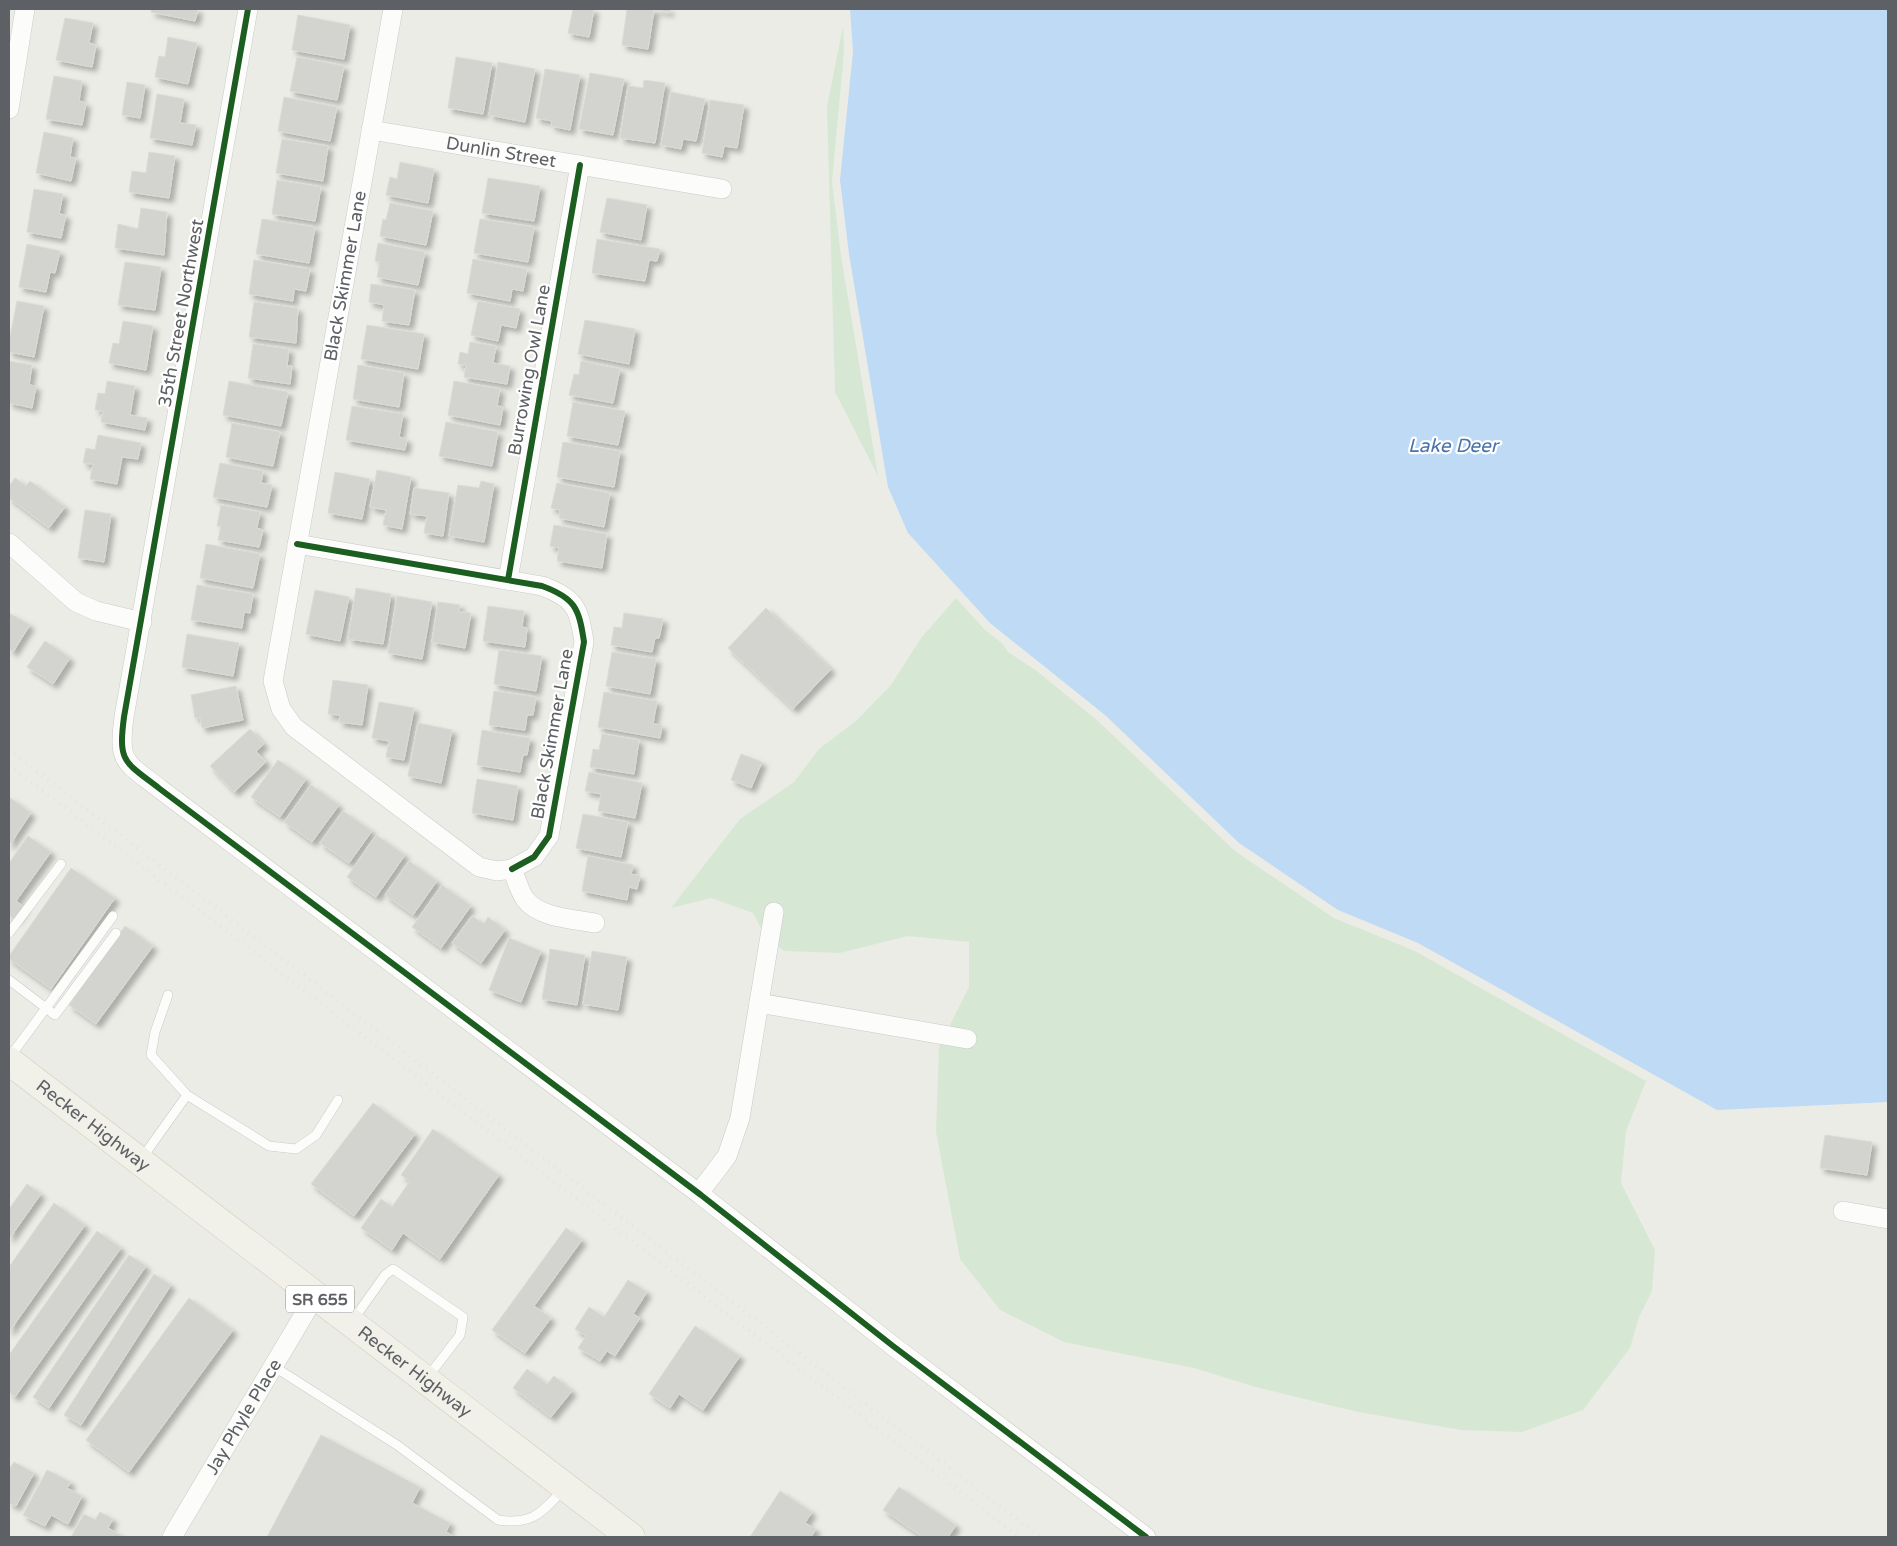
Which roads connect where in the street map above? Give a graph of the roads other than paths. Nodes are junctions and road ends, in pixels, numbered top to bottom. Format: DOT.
graph roads {
  1 [pos="26,9"];
  2 [pos="248,9"];
  3 [pos="392,9"];
  4 [pos="9,109"];
  5 [pos="371,130"];
  6 [pos="580,165"];
  7 [pos="722,190"];
  8 [pos="9,543"];
  9 [pos="297,544"];
  10 [pos="508,580"];
  11 [pos="142,622"];
  12 [pos="62,864"];
  13 [pos="512,869"];
  14 [pos="774,912"];
  15 [pos="113,916"];
  16 [pos="595,923"];
  17 [pos="9,933"];
  18 [pos="116,933"];
  19 [pos="9,980"];
  20 [pos="168,995"];
  21 [pos="759,1003"];
  22 [pos="46,1008"];
  23 [pos="967,1038"];
  24 [pos="9,1060"];
  25 [pos="187,1095"];
  26 [pos="338,1100"];
  27 [pos="140,1160"];
  28 [pos="699,1193"];
  29 [pos="1843,1211"];
  30 [pos="1888,1219"];
  31 [pos="315,1296"];
  32 [pos="350,1323"];
  33 [pos="273,1366"];
  34 [pos="426,1380"];
  35 [pos="565,1487"];
  36 [pos="172,1537"];
  37 [pos="631,1537"];
  38 [pos="1146,1537"];
  1 -- 4 [label="street"];
  2 -- 11 [label="street, 35th Street Northwest"];
  3 -- 5 [label="street, Black Skimmer Lane"];
  5 -- 6 [label="street, Dunlin Street"];
  5 -- 9 [label="street, Black Skimmer Lane"];
  6 -- 7 [label="street, Dunlin Street"];
  6 -- 10 [label="street, Burrowing Owl Lane"];
  8 -- 11 [label="street"];
  9 -- 10 [label="street, Black Skimmer Lane"];
  9 -- 13 [label="street, Black Skimmer Lane"];
  10 -- 13 [label="street, Black Skimmer Lane"];
  11 -- 28 [label="street, 35th Street Northwest"];
  12 -- 17 [label="lane"];
  13 -- 16 [label="street"];
  14 -- 21 [label="street"];
  15 -- 22 [label="lane"];
  18 -- 22 [label="lane"];
  19 -- 22 [label="lane"];
  20 -- 25 [label="lane"];
  21 -- 23 [label="street"];
  21 -- 28 [label="street"];
  22 -- 24 [label="lane"];
  24 -- 27 [label="main road, Recker Highway / SR 655"];
  25 -- 26 [label="lane"];
  25 -- 27 [label="lane"];
  27 -- 31 [label="main road, Recker Highway / SR 655"];
  28 -- 38 [label="street, 35th Street Northwest"];
  29 -- 30 [label="street"];
  31 -- 32 [label="main road, Recker Highway / SR 655"];
  31 -- 33 [label="street, Jay Phyle Place"];
  32 -- 34 [label="main road, Recker Highway / SR 655"];
  32 -- 34 [label="lane"];
  33 -- 35 [label="lane"];
  33 -- 36 [label="street, Jay Phyle Place"];
  34 -- 35 [label="main road, Recker Highway / SR 655"];
  35 -- 37 [label="main road, Recker Highway / SR 655"];
}
